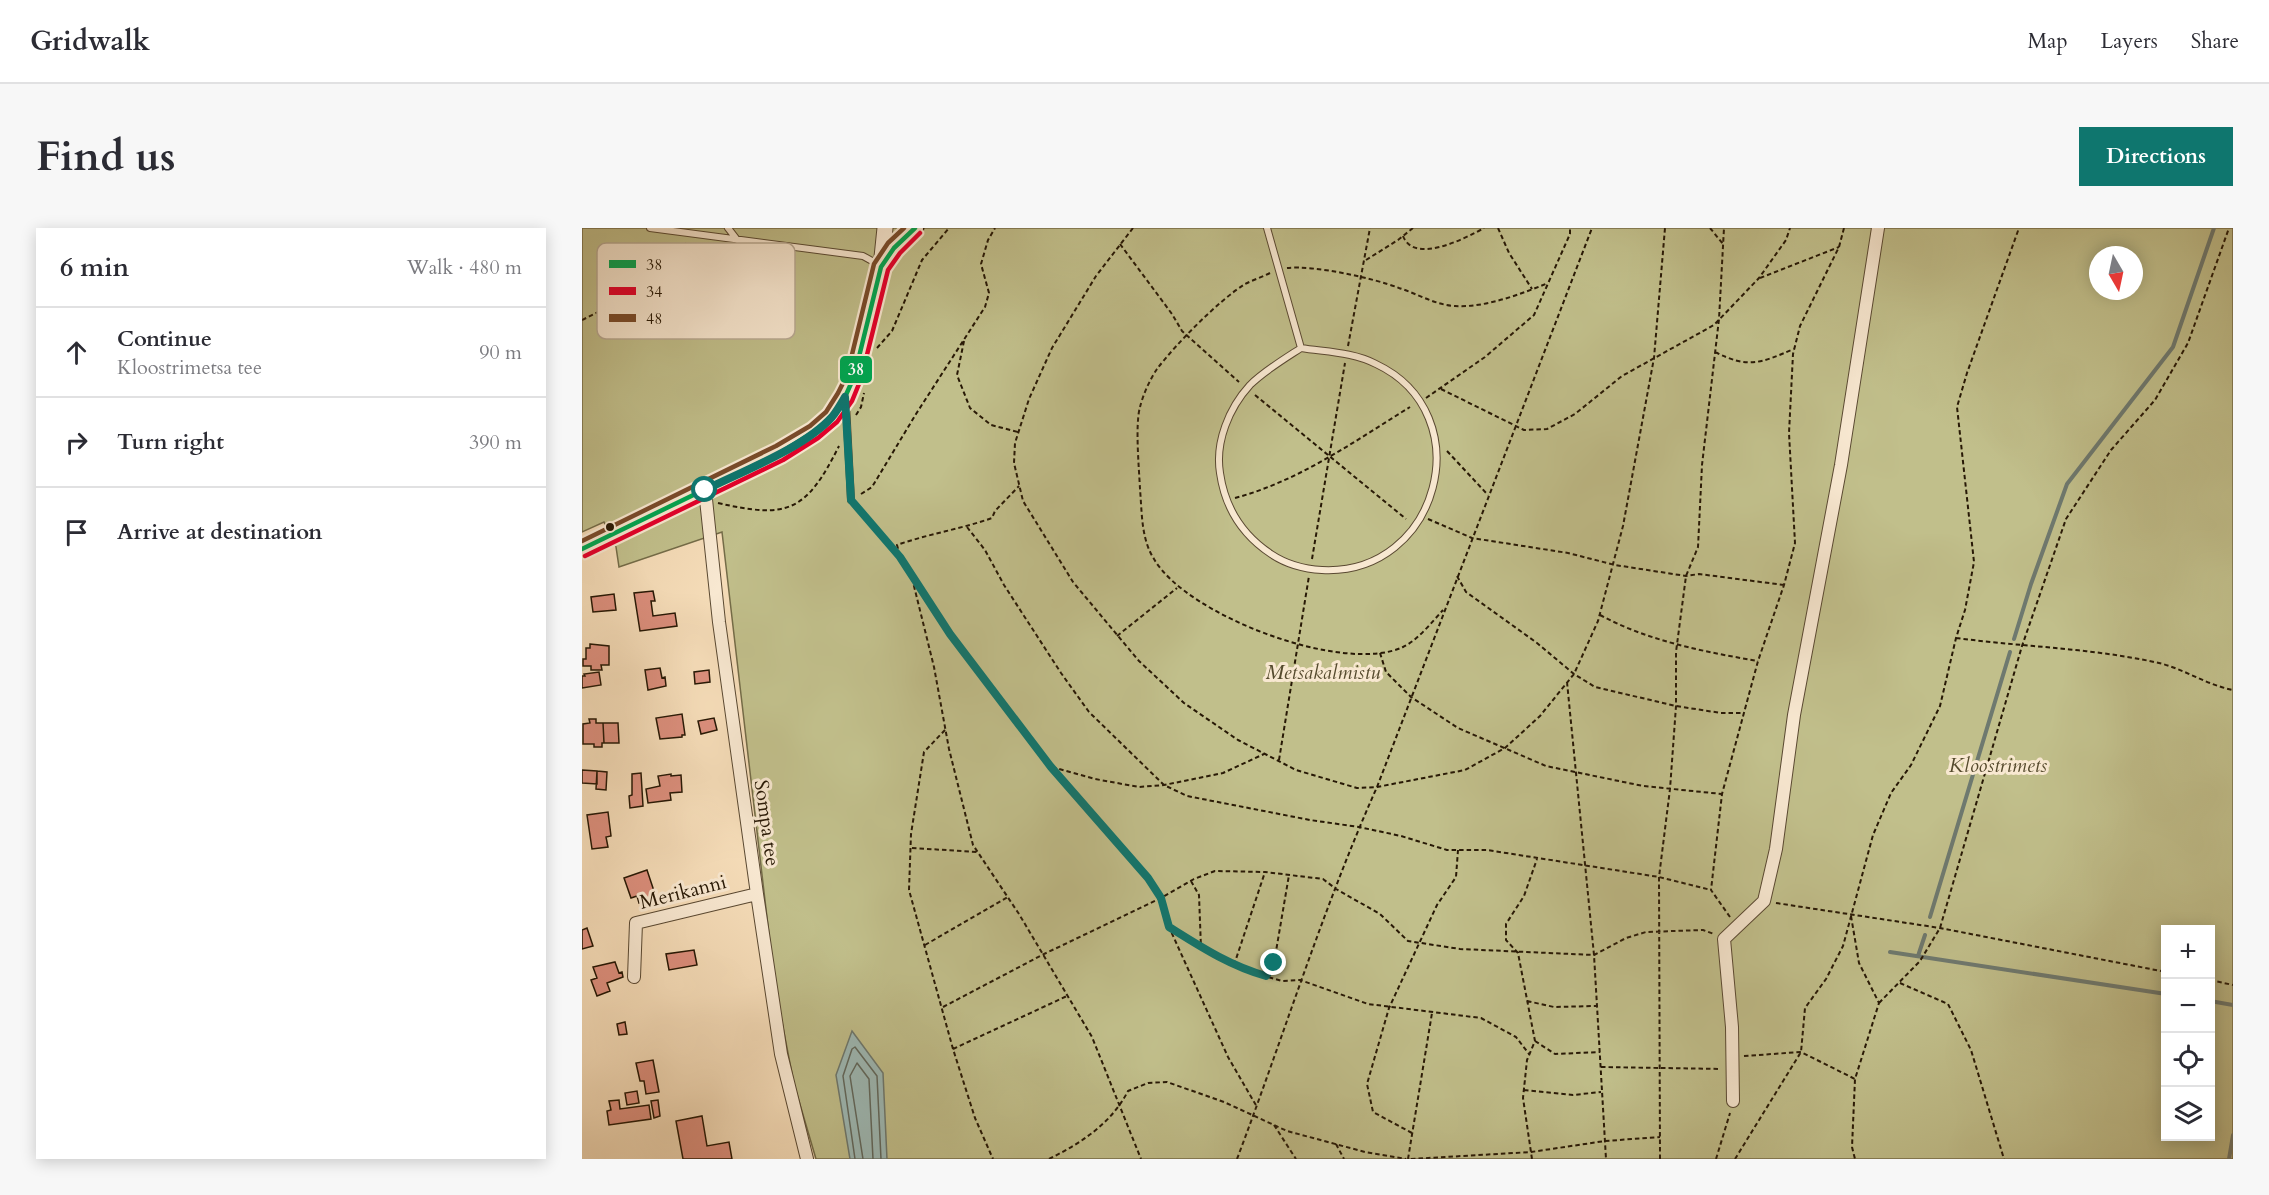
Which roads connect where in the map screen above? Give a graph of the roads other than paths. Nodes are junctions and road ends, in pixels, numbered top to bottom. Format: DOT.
graph roads {
  1 [pos="650,228"];
  2 [pos="728,228"];
  3 [pos="885,228"];
  4 [pos="915,228"];
  5 [pos="1267,228"];
  6 [pos="1878,228"];
  7 [pos="738,241"];
  8 [pos="755,243"];
  9 [pos="795,248"];
  10 [pos="881,267"];
  11 [pos="1301,348"];
  12 [pos="845,397"];
  13 [pos="705,490"];
  14 [pos="851,500"];
  15 [pos="582,549"];
  16 [pos="757,894"];
  17 [pos="634,977"];
  18 [pos="1733,1101"];
  19 [pos="807,1159"];
  1 -- 7 [label="lane"];
  2 -- 7 [label="lane"];
  3 -- 10 [label="street"];
  4 -- 10 [label="main road"];
  5 -- 11 [label="lane"];
  6 -- 18 [label="street"];
  7 -- 8 [label="lane"];
  9 -- 10 [label="lane"];
  10 -- 12 [label="main road"];
  11 -- 11 [label="lane"];
  12 -- 13 [label="main road"];
  12 -- 14 [label="lane"];
  13 -- 15 [label="main road"];
  13 -- 16 [label="street, Sompa tee"];
  16 -- 17 [label="street, Merikanni"];
  16 -- 19 [label="street, Sompa tee"];
}
